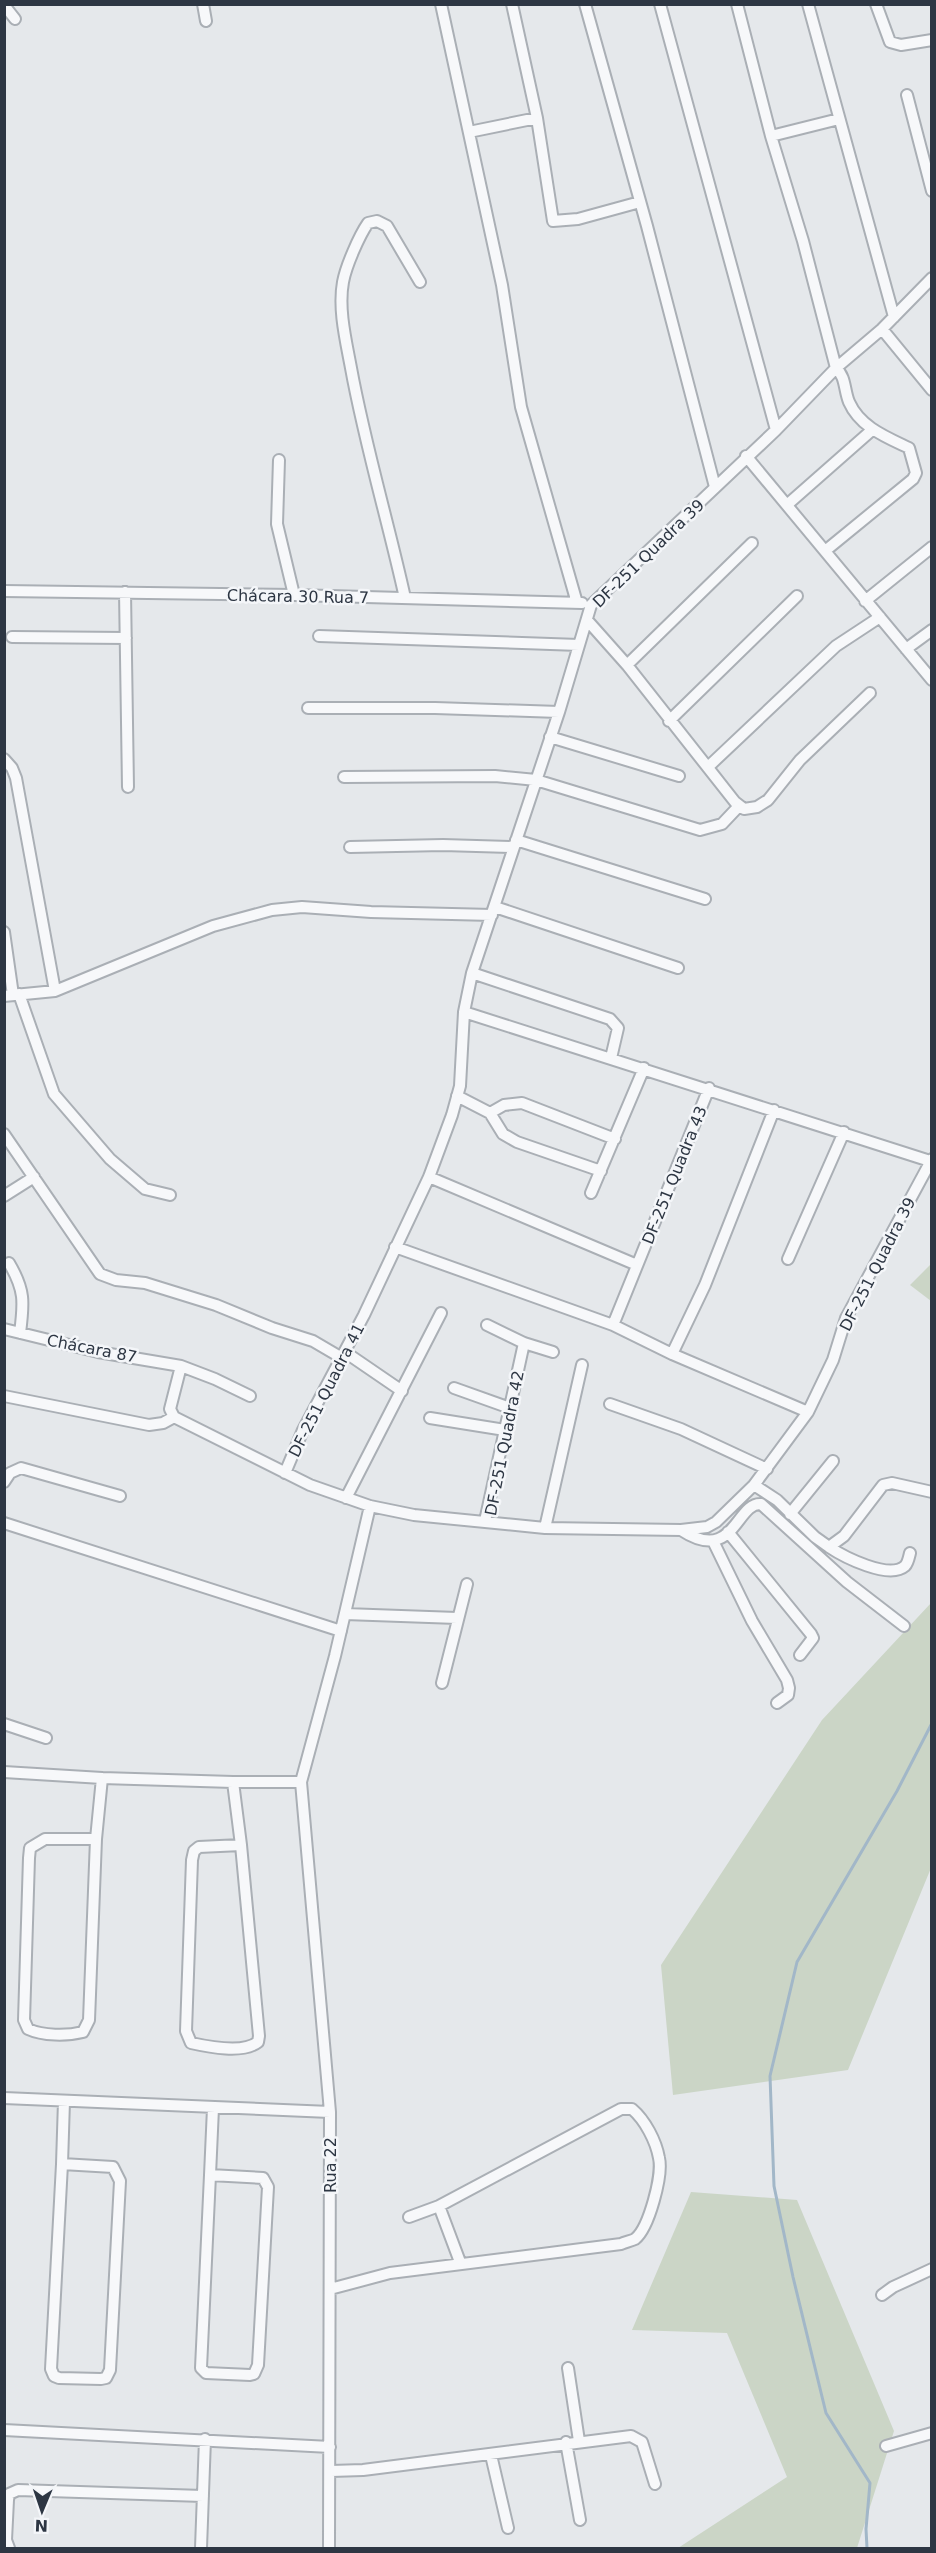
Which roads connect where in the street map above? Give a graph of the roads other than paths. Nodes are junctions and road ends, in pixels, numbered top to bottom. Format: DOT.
graph roads {
  1 [pos="203,4"];
  2 [pos="441,4"];
  3 [pos="512,4"];
  4 [pos="585,4"];
  5 [pos="660,4"];
  6 [pos="737,4"];
  7 [pos="808,4"];
  8 [pos="876,4"];
  9 [pos="4,5"];
  10 [pos="15,19"];
  11 [pos="206,21"];
  12 [pos="932,39"];
  13 [pos="908,95"];
  14 [pos="537,118"];
  15 [pos="839,119"];
  16 [pos="469,132"];
  17 [pos="771,136"];
  18 [pos="932,191"];
  19 [pos="640,202"];
  20 [pos="932,278"];
  21 [pos="420,282"];
  22 [pos="894,317"];
  23 [pos="882,329"];
  24 [pos="836,368"];
  25 [pos="932,390"];
  26 [pos="776,430"];
  27 [pos="872,430"];
  28 [pos="746,456"];
  29 [pos="279,460"];
  30 [pos="715,487"];
  31 [pos="788,504"];
  32 [pos="752,543"];
  33 [pos="932,547"];
  34 [pos="825,551"];
  35 [pos="4,591"];
  36 [pos="125,592"];
  37 [pos="294,595"];
  38 [pos="797,596"];
  39 [pos="405,598"];
  40 [pos="865,600"];
  41 [pos="577,603"];
  42 [pos="591,605"];
  43 [pos="880,617"];
  44 [pos="587,620"];
  45 [pos="932,630"];
  46 [pos="319,636"];
  47 [pos="12,638"];
  48 [pos="126,638"];
  49 [pos="579,645"];
  50 [pos="906,649"];
  51 [pos="627,665"];
  52 [pos="932,680"];
  53 [pos="870,693"];
  54 [pos="309,708"];
  55 [pos="559,712"];
  56 [pos="669,721"];
  57 [pos="550,737"];
  58 [pos="4,759"];
  59 [pos="708,767"];
  60 [pos="679,776"];
  61 [pos="344,777"];
  62 [pos="536,780"];
  63 [pos="128,787"];
  64 [pos="739,806"];
  65 [pos="515,843"];
  66 [pos="351,847"];
  67 [pos="705,899"];
  68 [pos="493,911"];
  69 [pos="4,932"];
  70 [pos="678,968"];
  71 [pos="472,973"];
  72 [pos="55,991"];
  73 [pos="12,995"];
  74 [pos="464,1012"];
  75 [pos="611,1058"];
  76 [pos="644,1068"];
  77 [pos="709,1088"];
  78 [pos="457,1096"];
  79 [pos="774,1110"];
  80 [pos="490,1113"];
  81 [pos="844,1132"];
  82 [pos="4,1134"];
  83 [pos="615,1139"];
  84 [pos="931,1160"];
  85 [pos="601,1171"];
  86 [pos="34,1177"];
  87 [pos="429,1177"];
  88 [pos="591,1193"];
  89 [pos="170,1195"];
  90 [pos="4,1196"];
  91 [pos="395,1247"];
  92 [pos="788,1259"];
  93 [pos="9,1263"];
  94 [pos="637,1265"];
  95 [pos="441,1313"];
  96 [pos="487,1325"];
  97 [pos="613,1325"];
  98 [pos="4,1329"];
  99 [pos="20,1333"];
  100 [pos="524,1343"];
  101 [pos="553,1352"];
  102 [pos="672,1354"];
  103 [pos="344,1355"];
  104 [pos="582,1365"];
  105 [pos="180,1366"];
  106 [pos="454,1388"];
  107 [pos="402,1391"];
  108 [pos="4,1396"];
  109 [pos="250,1396"];
  110 [pos="610,1404"];
  111 [pos="510,1408"];
  112 [pos="808,1412"];
  113 [pos="174,1417"];
  114 [pos="430,1418"];
  115 [pos="505,1430"];
  116 [pos="833,1461"];
  117 [pos="767,1469"];
  118 [pos="285,1473"];
  119 [pos="4,1482"];
  120 [pos="754,1485"];
  121 [pos="932,1492"];
  122 [pos="120,1496"];
  123 [pos="346,1498"];
  124 [pos="370,1506"];
  125 [pos="790,1514"];
  126 [pos="485,1521"];
  127 [pos="4,1523"];
  128 [pos="545,1528"];
  129 [pos="681,1530"];
  130 [pos="728,1532"];
  131 [pos="713,1541"];
  132 [pos="829,1546"];
  133 [pos="910,1553"];
  134 [pos="467,1584"];
  135 [pos="345,1614"];
  136 [pos="457,1618"];
  137 [pos="904,1626"];
  138 [pos="341,1631"];
  139 [pos="800,1655"];
  140 [pos="442,1683"];
  141 [pos="777,1703"];
  142 [pos="4,1724"];
  143 [pos="46,1738"];
  144 [pos="4,1772"];
  145 [pos="102,1778"];
  146 [pos="233,1782"];
  147 [pos="301,1782"];
  148 [pos="96,1839"];
  149 [pos="241,1845"];
  150 [pos="4,2098"];
  151 [pos="64,2101"];
  152 [pos="213,2108"];
  153 [pos="330,2112"];
  154 [pos="62,2164"];
  155 [pos="210,2175"];
  156 [pos="439,2206"];
  157 [pos="409,2217"];
  158 [pos="460,2262"];
  159 [pos="932,2269"];
  160 [pos="330,2289"];
  161 [pos="882,2295"];
  162 [pos="568,2368"];
  163 [pos="4,2430"];
  164 [pos="932,2433"];
  165 [pos="206,2439"];
  166 [pos="579,2441"];
  167 [pos="566,2442"];
  168 [pos="330,2446"];
  169 [pos="886,2446"];
  170 [pos="491,2454"];
  171 [pos="331,2471"];
  172 [pos="655,2484"];
  173 [pos="202,2496"];
  174 [pos="579,2520"];
  175 [pos="508,2528"];
  176 [pos="9,2548"];
  177 [pos="201,2548"];
  178 [pos="329,2548"];
  1 -- 11 [label="street"];
  2 -- 16 [label="street"];
  3 -- 14 [label="street"];
  4 -- 19 [label="street"];
  5 -- 26 [label="street"];
  6 -- 17 [label="street"];
  7 -- 15 [label="street"];
  8 -- 12 [label="street"];
  9 -- 10 [label="street"];
  13 -- 18 [label="street"];
  14 -- 16 [label="street"];
  14 -- 19 [label="street"];
  15 -- 17 [label="street"];
  15 -- 22 [label="street"];
  16 -- 41 [label="street"];
  17 -- 24 [label="street"];
  19 -- 30 [label="street"];
  20 -- 22 [label="street, DF-251 Quadra 39"];
  21 -- 39 [label="street"];
  22 -- 23 [label="street, DF-251 Quadra 39"];
  23 -- 24 [label="street, DF-251 Quadra 39"];
  23 -- 25 [label="street"];
  24 -- 26 [label="street, DF-251 Quadra 39"];
  24 -- 27 [label="street"];
  26 -- 28 [label="street, DF-251 Quadra 39"];
  27 -- 31 [label="street"];
  27 -- 34 [label="street"];
  28 -- 30 [label="street, DF-251 Quadra 39"];
  28 -- 31 [label="street"];
  29 -- 37 [label="street"];
  30 -- 42 [label="street, DF-251 Quadra 39"];
  31 -- 34 [label="street"];
  32 -- 51 [label="street"];
  33 -- 40 [label="street"];
  34 -- 40 [label="street"];
  35 -- 36 [label="street, Chácara 30 Rua 7"];
  36 -- 37 [label="street, Chácara 30 Rua 7"];
  36 -- 48 [label="street"];
  37 -- 39 [label="street, Chácara 30 Rua 7"];
  38 -- 56 [label="street"];
  39 -- 41 [label="street, Chácara 30 Rua 7"];
  40 -- 43 [label="street"];
  41 -- 42 [label="street, Chácara 30 Rua 7"];
  42 -- 44 [label="street, DF-251 Quadra 39"];
  43 -- 50 [label="street"];
  43 -- 59 [label="street"];
  44 -- 49 [label="street, DF-251 Quadra 39"];
  44 -- 51 [label="street"];
  45 -- 50 [label="street"];
  46 -- 49 [label="street"];
  47 -- 48 [label="street"];
  48 -- 63 [label="street"];
  49 -- 55 [label="street, DF-251 Quadra 39"];
  50 -- 52 [label="street"];
  51 -- 56 [label="street"];
  53 -- 64 [label="street"];
  54 -- 55 [label="street"];
  55 -- 57 [label="street, DF-251 Quadra 39"];
  56 -- 59 [label="street"];
  57 -- 60 [label="street"];
  57 -- 62 [label="street, DF-251 Quadra 39"];
  58 -- 72 [label="street"];
  59 -- 64 [label="street"];
  61 -- 62 [label="street"];
  62 -- 64 [label="street"];
  62 -- 65 [label="street, DF-251 Quadra 39"];
  65 -- 66 [label="street"];
  65 -- 67 [label="street"];
  65 -- 68 [label="street, DF-251 Quadra 39"];
  68 -- 70 [label="street"];
  68 -- 71 [label="street, DF-251 Quadra 39"];
  68 -- 72 [label="street"];
  69 -- 73 [label="street"];
  71 -- 74 [label="street, DF-251 Quadra 39"];
  71 -- 75 [label="street"];
  72 -- 73 [label="street"];
  73 -- 89 [label="street"];
  74 -- 75 [label="street"];
  74 -- 78 [label="street, DF-251 Quadra 41"];
  75 -- 76 [label="street"];
  76 -- 77 [label="street"];
  76 -- 83 [label="street"];
  77 -- 79 [label="street, DF-251 Quadra 43"];
  77 -- 94 [label="street, DF-251 Quadra 43"];
  78 -- 80 [label="street"];
  78 -- 87 [label="street, DF-251 Quadra 41"];
  79 -- 81 [label="street, DF-251 Quadra 43"];
  79 -- 102 [label="street"];
  80 -- 83 [label="street"];
  80 -- 85 [label="street"];
  81 -- 84 [label="street, DF-251 Quadra 43"];
  81 -- 92 [label="street"];
  82 -- 86 [label="street"];
  83 -- 85 [label="street"];
  84 -- 112 [label="street, DF-251 Quadra 39"];
  85 -- 88 [label="street"];
  86 -- 90 [label="street"];
  86 -- 103 [label="street"];
  87 -- 91 [label="street, DF-251 Quadra 41"];
  87 -- 94 [label="street"];
  91 -- 97 [label="street"];
  91 -- 103 [label="street, DF-251 Quadra 41"];
  93 -- 99 [label="street"];
  94 -- 97 [label="street, DF-251 Quadra 43"];
  95 -- 107 [label="street"];
  96 -- 100 [label="street"];
  97 -- 102 [label="street"];
  98 -- 99 [label="street, Chácara 87"];
  99 -- 105 [label="street, Chácara 87"];
  100 -- 101 [label="street"];
  100 -- 111 [label="street, DF-251 Quadra 42"];
  102 -- 112 [label="street"];
  103 -- 107 [label="street"];
  103 -- 118 [label="street, DF-251 Quadra 41"];
  104 -- 128 [label="street"];
  105 -- 109 [label="street, Chácara 87"];
  105 -- 113 [label="street"];
  106 -- 111 [label="street"];
  107 -- 123 [label="street"];
  108 -- 113 [label="street"];
  110 -- 117 [label="street"];
  111 -- 115 [label="street, DF-251 Quadra 42"];
  112 -- 117 [label="street, DF-251 Quadra 39"];
  113 -- 118 [label="street"];
  114 -- 115 [label="street"];
  115 -- 126 [label="street, DF-251 Quadra 42"];
  116 -- 125 [label="street"];
  117 -- 120 [label="street, DF-251 Quadra 39"];
  118 -- 123 [label="street, DF-251 Quadra 41"];
  119 -- 122 [label="street"];
  120 -- 125 [label="street"];
  120 -- 129 [label="street, DF-251 Quadra 39"];
  121 -- 132 [label="street"];
  123 -- 124 [label="street, DF-251 Quadra 41"];
  124 -- 126 [label="street, DF-251 Quadra 41"];
  124 -- 135 [label="street, Rua 22"];
  125 -- 132 [label="street"];
  126 -- 128 [label="street, DF-251 Quadra 42"];
  127 -- 138 [label="street"];
  128 -- 129 [label="street, DF-251 Quadra 39"];
  129 -- 131 [label="street"];
  130 -- 131 [label="street"];
  130 -- 137 [label="street"];
  130 -- 139 [label="street"];
  131 -- 141 [label="street"];
  132 -- 133 [label="street"];
  134 -- 136 [label="street"];
  135 -- 136 [label="street"];
  135 -- 138 [label="street, Rua 22"];
  136 -- 140 [label="street"];
  138 -- 147 [label="street, Rua 22"];
  142 -- 143 [label="street"];
  144 -- 145 [label="street"];
  145 -- 146 [label="street"];
  145 -- 148 [label="street"];
  146 -- 147 [label="street"];
  146 -- 149 [label="street"];
  147 -- 153 [label="street, Rua 22"];
  148 -- 148 [label="street"];
  149 -- 149 [label="street"];
  150 -- 151 [label="street"];
  151 -- 152 [label="street"];
  151 -- 154 [label="street"];
  152 -- 153 [label="street"];
  152 -- 155 [label="street"];
  153 -- 160 [label="street, Rua 22"];
  154 -- 154 [label="street"];
  155 -- 155 [label="street"];
  156 -- 157 [label="street"];
  156 -- 158 [label="street"];
  156 -- 158 [label="street"];
  158 -- 160 [label="street"];
  159 -- 161 [label="street"];
  160 -- 168 [label="street, Rua 22"];
  162 -- 166 [label="street"];
  163 -- 165 [label="street"];
  164 -- 169 [label="street"];
  165 -- 168 [label="street"];
  165 -- 173 [label="street"];
  166 -- 167 [label="street"];
  166 -- 172 [label="street"];
  167 -- 170 [label="street"];
  167 -- 174 [label="street"];
  168 -- 171 [label="street, Rua 22"];
  170 -- 171 [label="street"];
  170 -- 175 [label="street"];
  171 -- 178 [label="street, Rua 22"];
  173 -- 176 [label="street"];
  173 -- 177 [label="street"];
}
